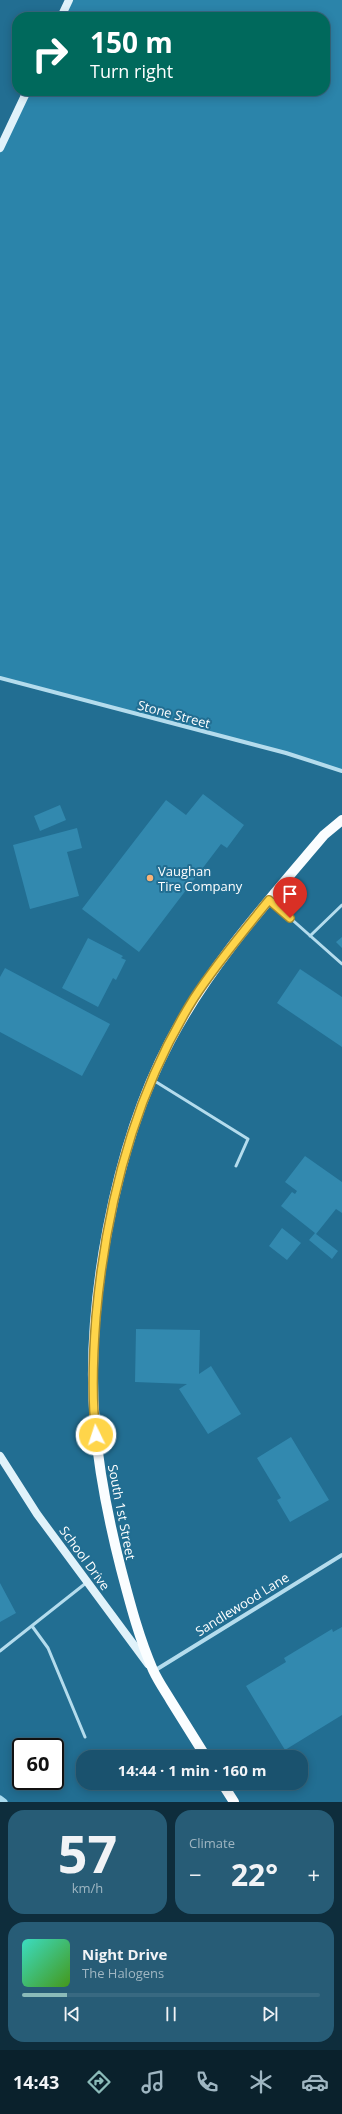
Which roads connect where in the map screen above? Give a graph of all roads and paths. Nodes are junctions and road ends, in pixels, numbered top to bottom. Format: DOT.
graph roads {
  1 [pos="69,0"];
  2 [pos="63,12"];
  3 [pos="25,96"];
  4 [pos="0,148"];
  5 [pos="0,678"];
  6 [pos="342,771"];
  7 [pos="342,820"];
  8 [pos="269,900"];
  9 [pos="342,905"];
  10 [pos="310,936"];
  11 [pos="342,964"];
  12 [pos="152,1079"];
  13 [pos="236,1166"];
  14 [pos="0,1456"];
  15 [pos="342,1555"];
  16 [pos="88,1582"];
  17 [pos="32,1626"];
  18 [pos="0,1651"];
  19 [pos="153,1671"];
  20 [pos="85,1737"];
  21 [pos="202,1750"];
  22 [pos="226,1790"];
  23 [pos="234,1802"];
  1 -- 2 [label="street"];
  3 -- 4 [label="street"];
  5 -- 6 [label="street, Stone Street"];
  7 -- 8 [label="main road, South 1st Street"];
  8 -- 10 [label="lane"];
  8 -- 12 [label="main road, South 1st Street"];
  9 -- 10 [label="lane"];
  10 -- 11 [label="lane"];
  12 -- 13 [label="lane"];
  12 -- 19 [label="main road, South 1st Street"];
  14 -- 16 [label="street, School Drive"];
  15 -- 19 [label="street, Sandlewood Lane"];
  16 -- 17 [label="lane"];
  16 -- 19 [label="street, School Drive"];
  17 -- 18 [label="lane"];
  17 -- 20 [label="lane"];
  19 -- 21 [label="main road, South 1st Street"];
  22 -- 23 [label="main road"];
}
